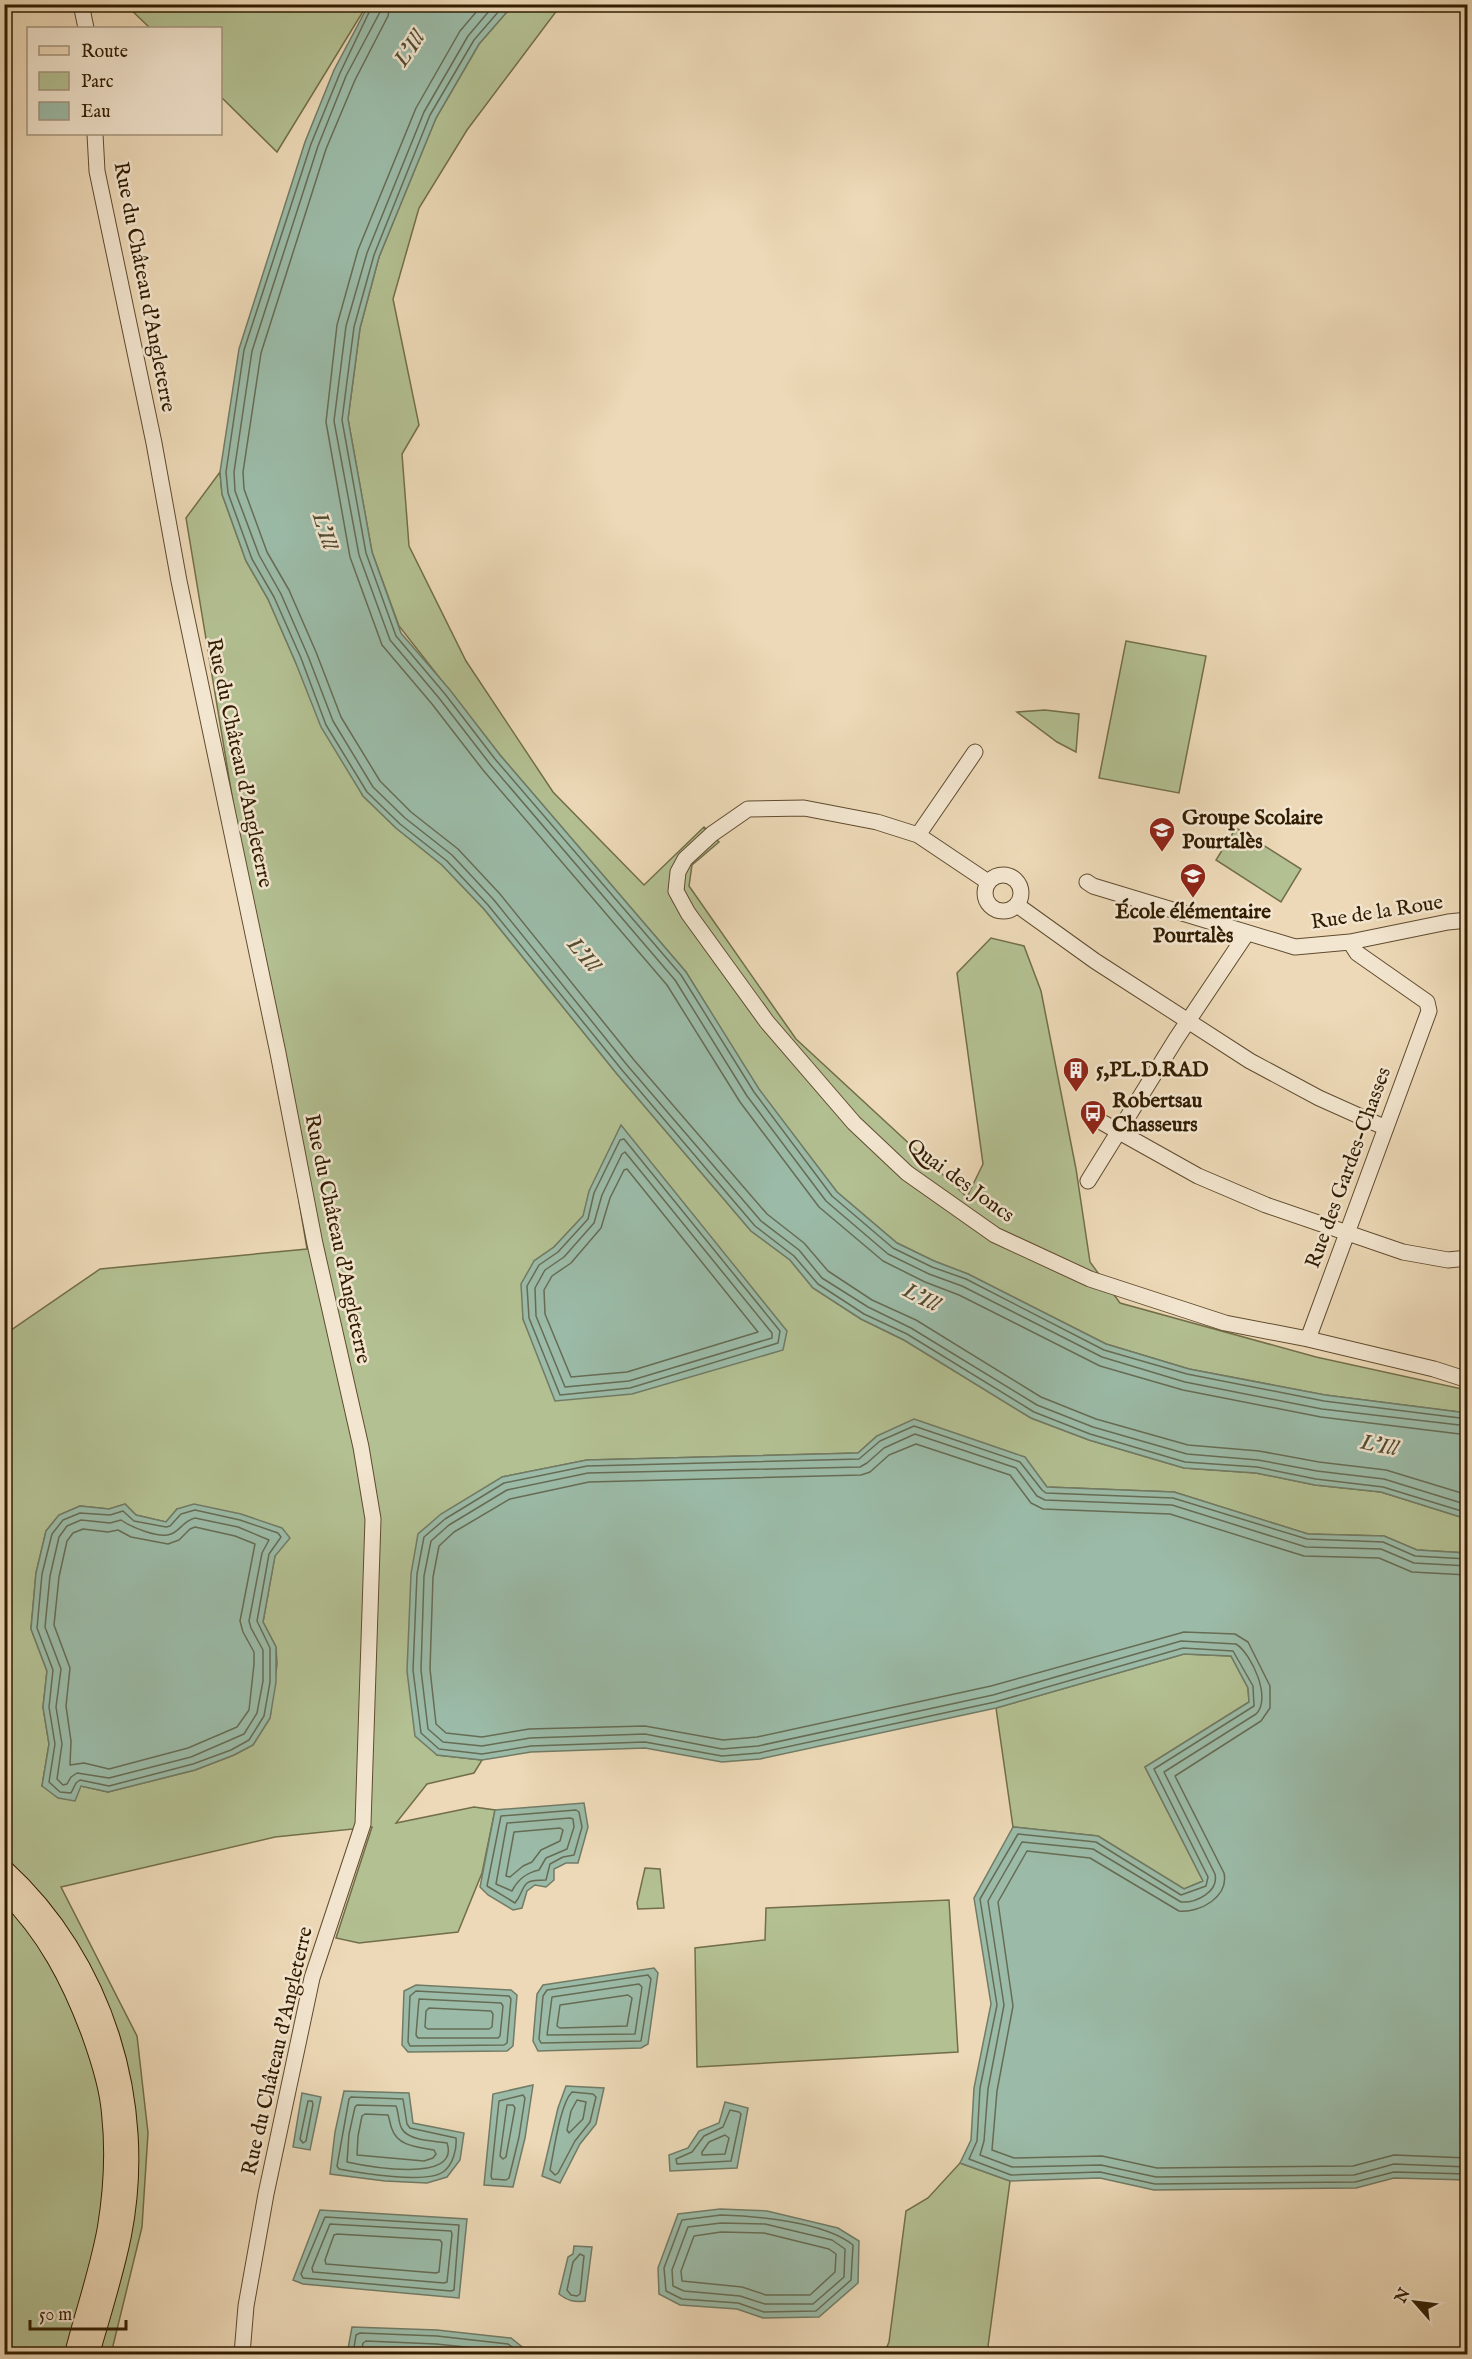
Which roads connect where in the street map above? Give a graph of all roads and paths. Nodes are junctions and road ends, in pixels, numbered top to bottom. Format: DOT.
graph roads {
  1 [pos="81,4"];
  2 [pos="86,27"];
  3 [pos="95,135"];
  4 [pos="975,752"];
  5 [pos="918,835"];
  6 [pos="988,882"];
  7 [pos="1087,882"];
  8 [pos="1017,905"];
  9 [pos="1467,921"];
  10 [pos="1247,933"];
  11 [pos="1350,942"];
  12 [pos="1188,1021"];
  13 [pos="1089,1115"];
  14 [pos="1386,1128"];
  15 [pos="1117,1132"];
  16 [pos="1088,1181"];
  17 [pos="1348,1233"];
  18 [pos="1467,1258"];
  19 [pos="1308,1339"];
  20 [pos="1467,1380"];
  21 [pos="4,1869"];
  22 [pos="4,1891"];
  23 [pos="74,2355"];
  24 [pos="90,2355"];
  25 [pos="242,2355"];
  1 -- 2 [label="street"];
  3 -- 25 [label="street, Rue du Château d'Angleterre"];
  4 -- 5 [label="street"];
  5 -- 6 [label="street"];
  5 -- 19 [label="street, Quai des Joncs"];
  6 -- 8 [label="street"];
  6 -- 8 [label="street"];
  7 -- 10 [label="street, Rue de la Roue"];
  8 -- 12 [label="street"];
  9 -- 11 [label="street, Rue de la Roue"];
  10 -- 11 [label="street, Rue de la Roue"];
  10 -- 12 [label="street"];
  11 -- 14 [label="street, Rue des Gardes-Chasses"];
  12 -- 14 [label="street"];
  12 -- 15 [label="street"];
  13 -- 15 [label="street"];
  14 -- 17 [label="street, Rue des Gardes-Chasses"];
  15 -- 16 [label="street"];
  15 -- 17 [label="street"];
  17 -- 18 [label="street"];
  17 -- 19 [label="street, Rue des Gardes-Chasses"];
  19 -- 20 [label="street, Quai des Joncs"];
  21 -- 24 [label="main road"];
  22 -- 23 [label="main road"];
}
